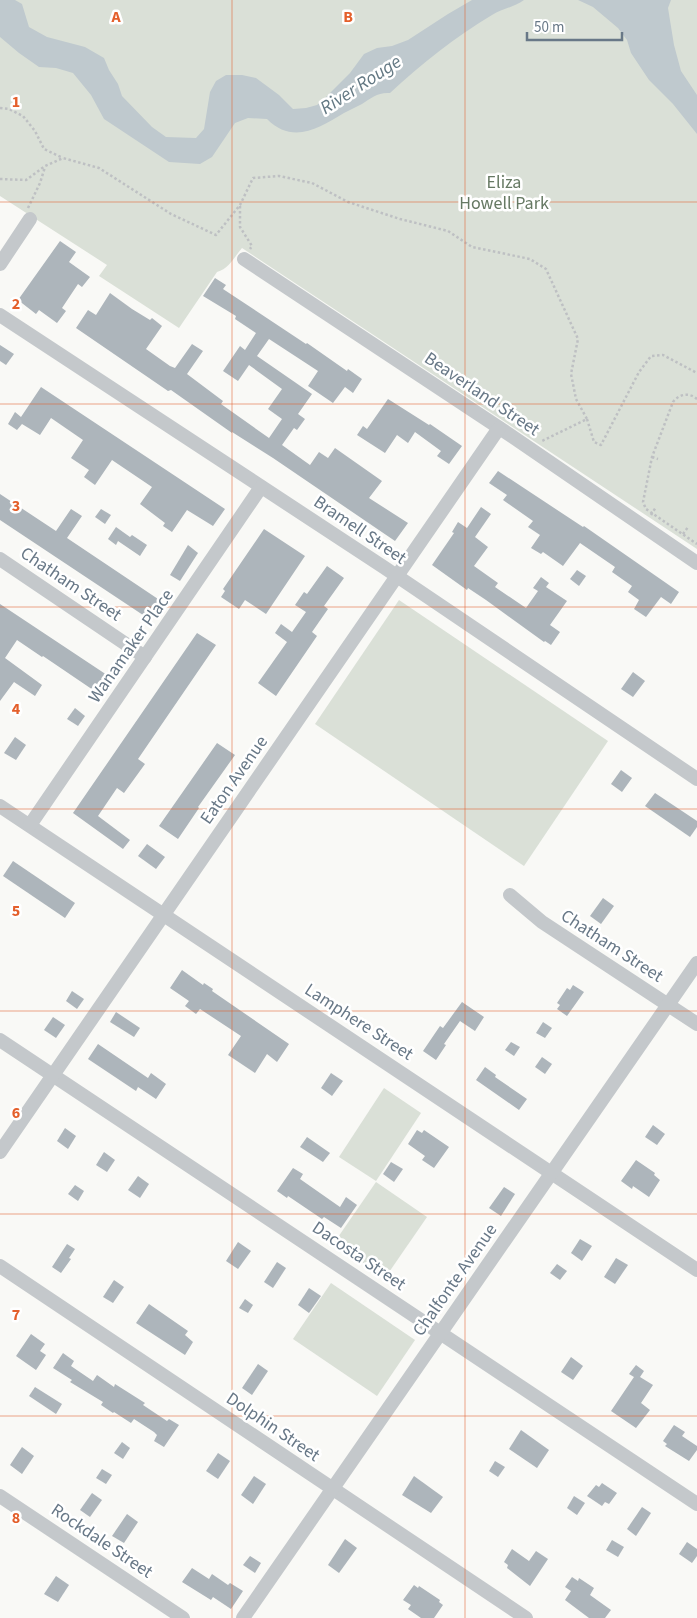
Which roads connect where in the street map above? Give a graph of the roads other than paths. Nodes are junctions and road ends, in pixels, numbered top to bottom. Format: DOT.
graph roads {
  1 [pos="29,220"];
  2 [pos="244,259"];
  3 [pos="0,264"];
  4 [pos="0,315"];
  5 [pos="500,428"];
  6 [pos="261,487"];
  7 [pos="0,559"];
  8 [pos="697,563"];
  9 [pos="397,576"];
  10 [pos="146,657"];
  11 [pos="697,779"];
  12 [pos="0,806"];
  13 [pos="30,825"];
  14 [pos="510,895"];
  15 [pos="164,916"];
  16 [pos="697,963"];
  17 [pos="668,1005"];
  18 [pos="697,1024"];
  19 [pos="0,1040"];
  20 [pos="53,1075"];
  21 [pos="0,1152"];
  22 [pos="551,1173"];
  23 [pos="0,1266"];
  24 [pos="697,1270"];
  25 [pos="441,1333"];
  26 [pos="332,1489"];
  27 [pos="0,1496"];
  28 [pos="697,1504"];
  29 [pos="182,1618"];
  30 [pos="243,1618"];
  31 [pos="526,1618"];
  1 -- 3 [label="street"];
  2 -- 5 [label="street, Beaverland Street"];
  4 -- 6 [label="street, Bramell Street"];
  5 -- 8 [label="street, Beaverland Street"];
  5 -- 9 [label="street, Eaton Avenue"];
  6 -- 9 [label="street, Bramell Street"];
  6 -- 10 [label="street, Wanamaker Place"];
  7 -- 10 [label="street, Chatham Street"];
  9 -- 11 [label="street, Bramell Street"];
  9 -- 15 [label="street, Eaton Avenue"];
  10 -- 13 [label="street, Wanamaker Place"];
  12 -- 13 [label="street, Lamphere Street"];
  13 -- 15 [label="street, Lamphere Street"];
  14 -- 17 [label="street, Chatham Street"];
  15 -- 20 [label="street, Eaton Avenue"];
  15 -- 22 [label="street, Lamphere Street"];
  16 -- 17 [label="street, Chalfonte Avenue"];
  17 -- 18 [label="street, Chatham Street"];
  17 -- 22 [label="street, Chalfonte Avenue"];
  19 -- 20 [label="street, Dacosta Street"];
  20 -- 21 [label="street, Eaton Avenue"];
  20 -- 25 [label="street, Dacosta Street"];
  22 -- 24 [label="street, Lamphere Street"];
  22 -- 25 [label="street, Chalfonte Avenue"];
  23 -- 26 [label="street, Dolphin Street"];
  25 -- 26 [label="street, Chalfonte Avenue"];
  25 -- 28 [label="street, Dacosta Street"];
  26 -- 30 [label="street, Chalfonte Avenue"];
  26 -- 31 [label="street, Dolphin Street"];
  27 -- 29 [label="street, Rockdale Street"];
}
